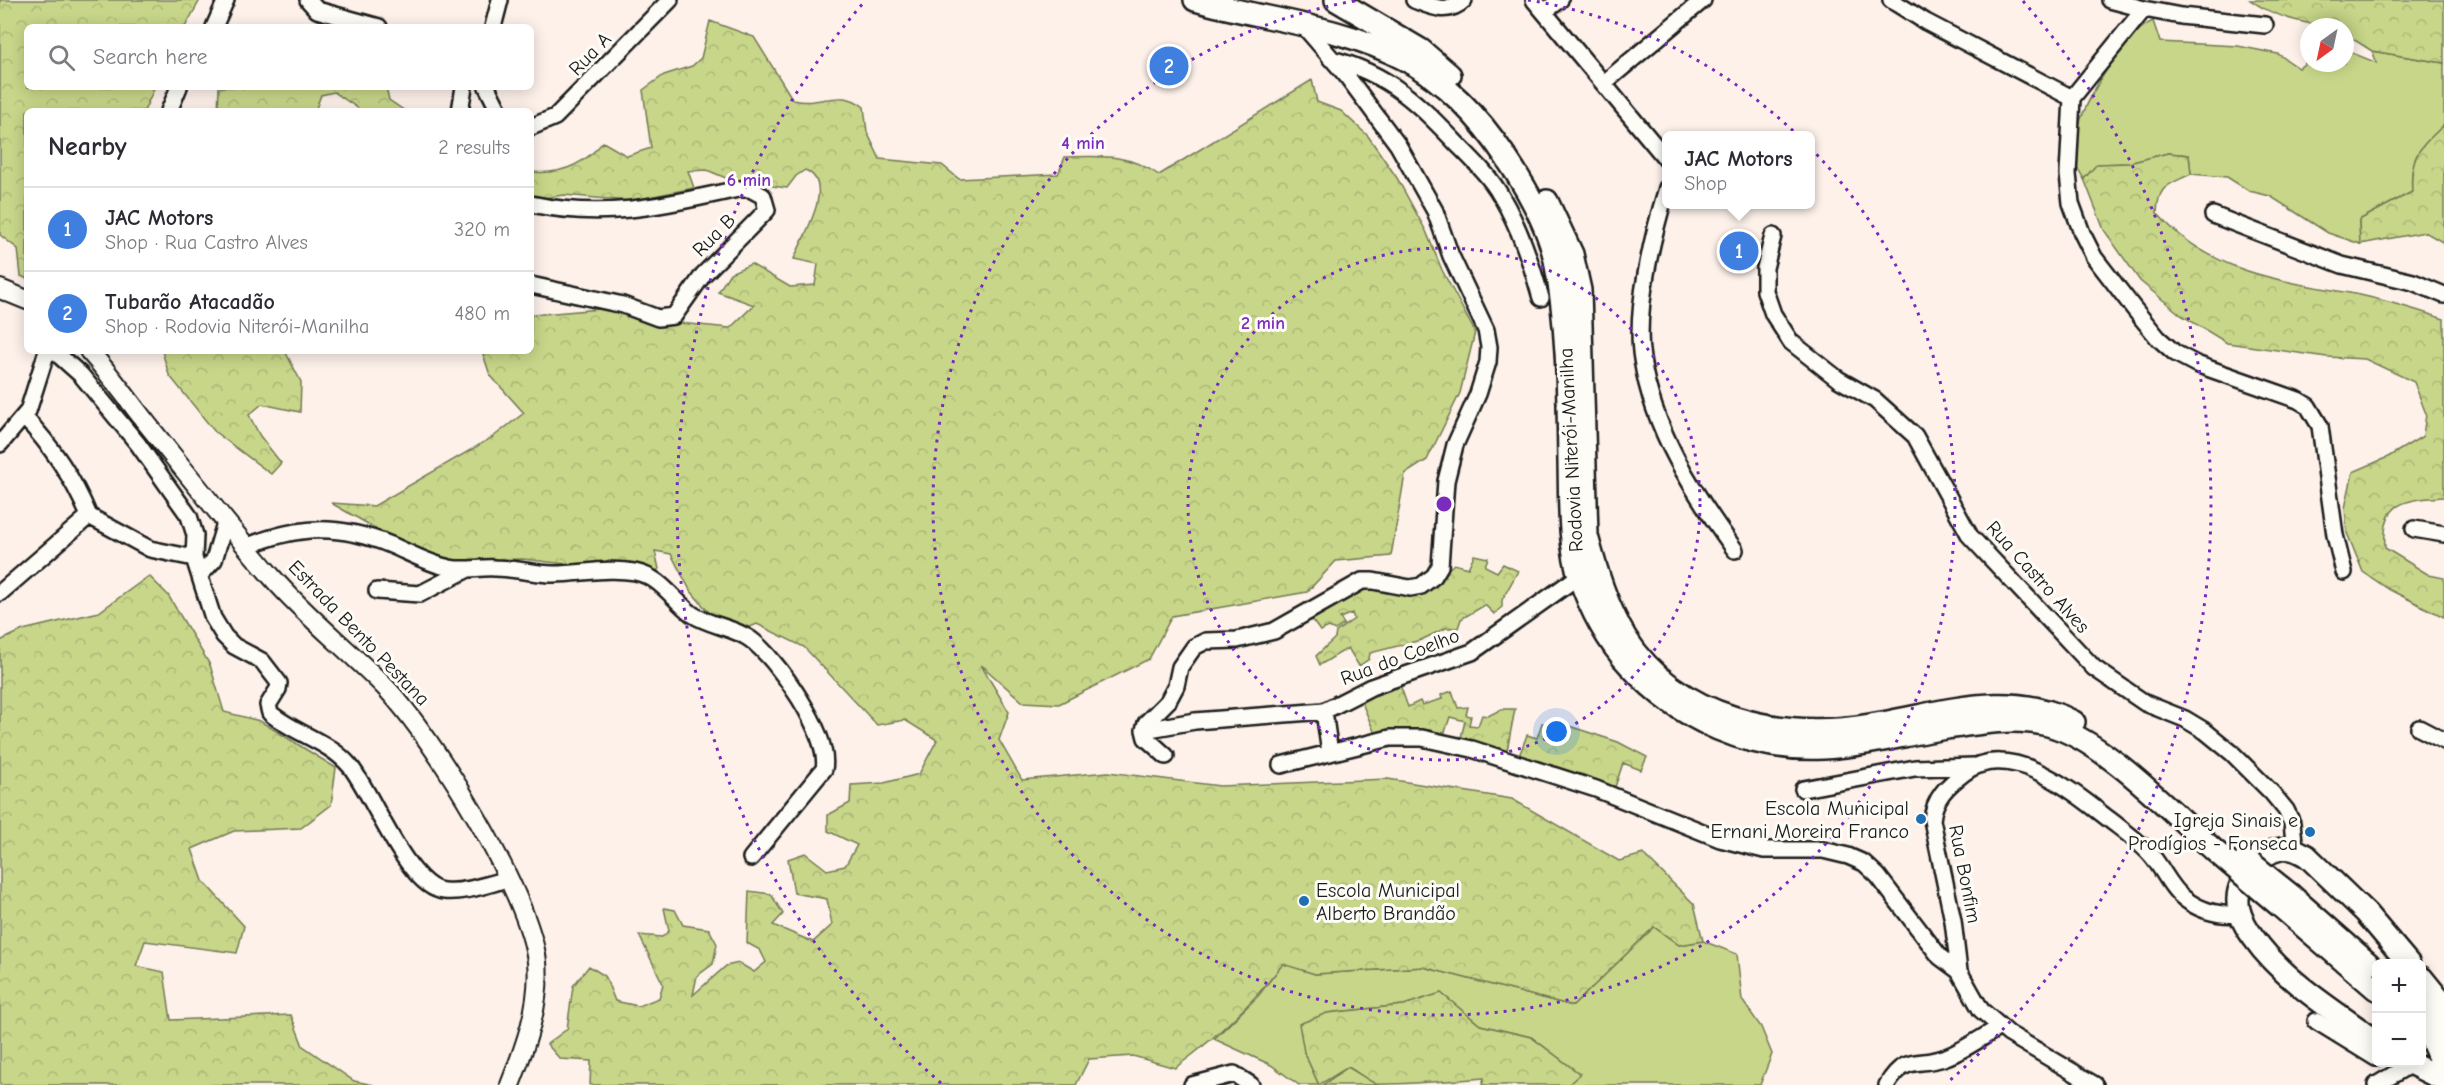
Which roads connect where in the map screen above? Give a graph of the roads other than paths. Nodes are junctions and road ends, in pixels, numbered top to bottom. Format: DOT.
graph roads {
  1 [pos="226,0"];
  2 [pos="308,0"];
  3 [pos="500,0"];
  4 [pos="670,0"];
  5 [pos="1195,0"];
  6 [pos="1282,0"];
  7 [pos="1336,0"];
  8 [pos="1414,0"];
  9 [pos="1464,0"];
  10 [pos="1560,0"];
  11 [pos="1702,0"];
  12 [pos="1891,0"];
  13 [pos="2110,0"];
  14 [pos="1539,6"];
  15 [pos="2144,9"];
  16 [pos="1266,16"];
  17 [pos="215,24"];
  18 [pos="368,24"];
  19 [pos="494,24"];
  20 [pos="1302,24"];
  21 [pos="2265,25"];
  22 [pos="1330,59"];
  23 [pos="1604,83"];
  24 [pos="178,90"];
  25 [pos="464,90"];
  26 [pos="488,90"];
  27 [pos="2072,98"];
  28 [pos="170,108"];
  29 [pos="460,108"];
  30 [pos="498,108"];
  31 [pos="534,126"];
  32 [pos="1662,153"];
  33 [pos="534,204"];
  34 [pos="1662,209"];
  35 [pos="2213,214"];
  36 [pos="1773,236"];
  37 [pos="534,286"];
  38 [pos="0,289"];
  39 [pos="2444,295"];
  40 [pos="1541,298"];
  41 [pos="24,299"];
  42 [pos="46,354"];
  43 [pos="57,354"];
  44 [pos="92,354"];
  45 [pos="24,417"];
  46 [pos="0,444"];
  47 [pos="89,516"];
  48 [pos="225,523"];
  49 [pos="2414,529"];
  50 [pos="2444,534"];
  51 [pos="246,547"];
  52 [pos="1735,550"];
  53 [pos="194,558"];
  54 [pos="468,569"];
  55 [pos="2344,572"];
  56 [pos="200,575"];
  57 [pos="1579,576"];
  58 [pos="376,591"];
  59 [pos="0,593"];
  60 [pos="1324,711"];
  61 [pos="2419,728"];
  62 [pos="1144,730"];
  63 [pos="2444,741"];
  64 [pos="1330,753"];
  65 [pos="1166,756"];
  66 [pos="1281,765"];
  67 [pos="1973,766"];
  68 [pos="1803,789"];
  69 [pos="2220,846"];
  70 [pos="2295,850"];
  71 [pos="751,858"];
  72 [pos="508,879"];
  73 [pos="2286,902"];
  74 [pos="2240,914"];
  75 [pos="2405,959"];
  76 [pos="2372,968"];
  77 [pos="1959,971"];
  78 [pos="2426,984"];
  79 [pos="2372,985"];
  80 [pos="2444,1005"];
  81 [pos="2423,1013"];
  82 [pos="2316,1021"];
  83 [pos="2000,1027"];
  84 [pos="2434,1033"];
  85 [pos="2372,1038"];
  86 [pos="2372,1056"];
  87 [pos="2404,1067"];
  88 [pos="2409,1067"];
  89 [pos="2444,1070"];
  90 [pos="2444,1080"];
  91 [pos="510,1085"];
  92 [pos="1192,1085"];
  93 [pos="1251,1085"];
  94 [pos="1887,1085"];
  95 [pos="2095,1085"];
  96 [pos="2376,1085"];
  1 -- 17 [label="street"];
  2 -- 18 [label="street"];
  3 -- 19 [label="street"];
  4 -- 31 [label="street, Rua A"];
  5 -- 16 [label="highway, Rodovia Niterói-Manilha"];
  6 -- 16 [label="highway"];
  7 -- 69 [label="highway, Rodovia Niterói-Manilha"];
  8 -- 9 [label="street"];
  10 -- 14 [label="street"];
  11 -- 23 [label="street"];
  12 -- 27 [label="street"];
  13 -- 15 [label="street"];
  14 -- 23 [label="street"];
  15 -- 21 [label="street"];
  15 -- 27 [label="street"];
  16 -- 20 [label="highway, Rodovia Niterói-Manilha"];
  20 -- 22 [label="street"];
  20 -- 57 [label="highway, Rodovia Niterói-Manilha"];
  22 -- 40 [label="street"];
  22 -- 62 [label="street"];
  23 -- 32 [label="street"];
  24 -- 28 [label="street"];
  25 -- 29 [label="street"];
  26 -- 30 [label="street"];
  27 -- 55 [label="street"];
  33 -- 37 [label="street, Rua B"];
  34 -- 52 [label="street"];
  35 -- 39 [label="street"];
  36 -- 70 [label="street, Rua Castro Alves"];
  38 -- 41 [label="main road"];
  42 -- 45 [label="street"];
  43 -- 53 [label="street"];
  44 -- 48 [label="main road, Estrada Bento Pestana"];
  45 -- 46 [label="street"];
  45 -- 47 [label="street"];
  47 -- 53 [label="street"];
  47 -- 59 [label="street"];
  48 -- 51 [label="main road, Estrada Bento Pestana"];
  48 -- 56 [label="street"];
  49 -- 50 [label="street"];
  51 -- 54 [label="street"];
  51 -- 72 [label="main road, Estrada Bento Pestana"];
  53 -- 56 [label="street"];
  54 -- 58 [label="street"];
  54 -- 71 [label="street"];
  56 -- 72 [label="street"];
  57 -- 60 [label="street, Rua do Coelho"];
  57 -- 69 [label="highway, Rodovia Niterói-Manilha"];
  60 -- 62 [label="street, Rua do Coelho"];
  60 -- 64 [label="street"];
  61 -- 63 [label="street"];
  62 -- 65 [label="street"];
  64 -- 66 [label="street"];
  64 -- 77 [label="street"];
  67 -- 68 [label="street"];
  67 -- 74 [label="street"];
  67 -- 77 [label="street, Rua Bonfim"];
  69 -- 73 [label="highway, Rodovia Niterói-Manilha, bridge"];
  70 -- 74 [label="highway"];
  70 -- 75 [label="highway"];
  72 -- 91 [label="main road, Estrada Bento Pestana"];
  73 -- 76 [label="highway, Rodovia Niterói-Manilha"];
  73 -- 79 [label="highway, Rodovia Niterói-Manilha"];
  74 -- 85 [label="highway"];
  77 -- 83 [label="street, Rua Bonfim"];
  78 -- 80 [label="highway"];
  81 -- 84 [label="highway"];
  82 -- 86 [label="street"];
  83 -- 94 [label="street"];
  83 -- 95 [label="street, Rua Bonfim"];
  84 -- 89 [label="highway"];
  87 -- 96 [label="street"];
  88 -- 90 [label="highway"];
  92 -- 93 [label="street"];
}
